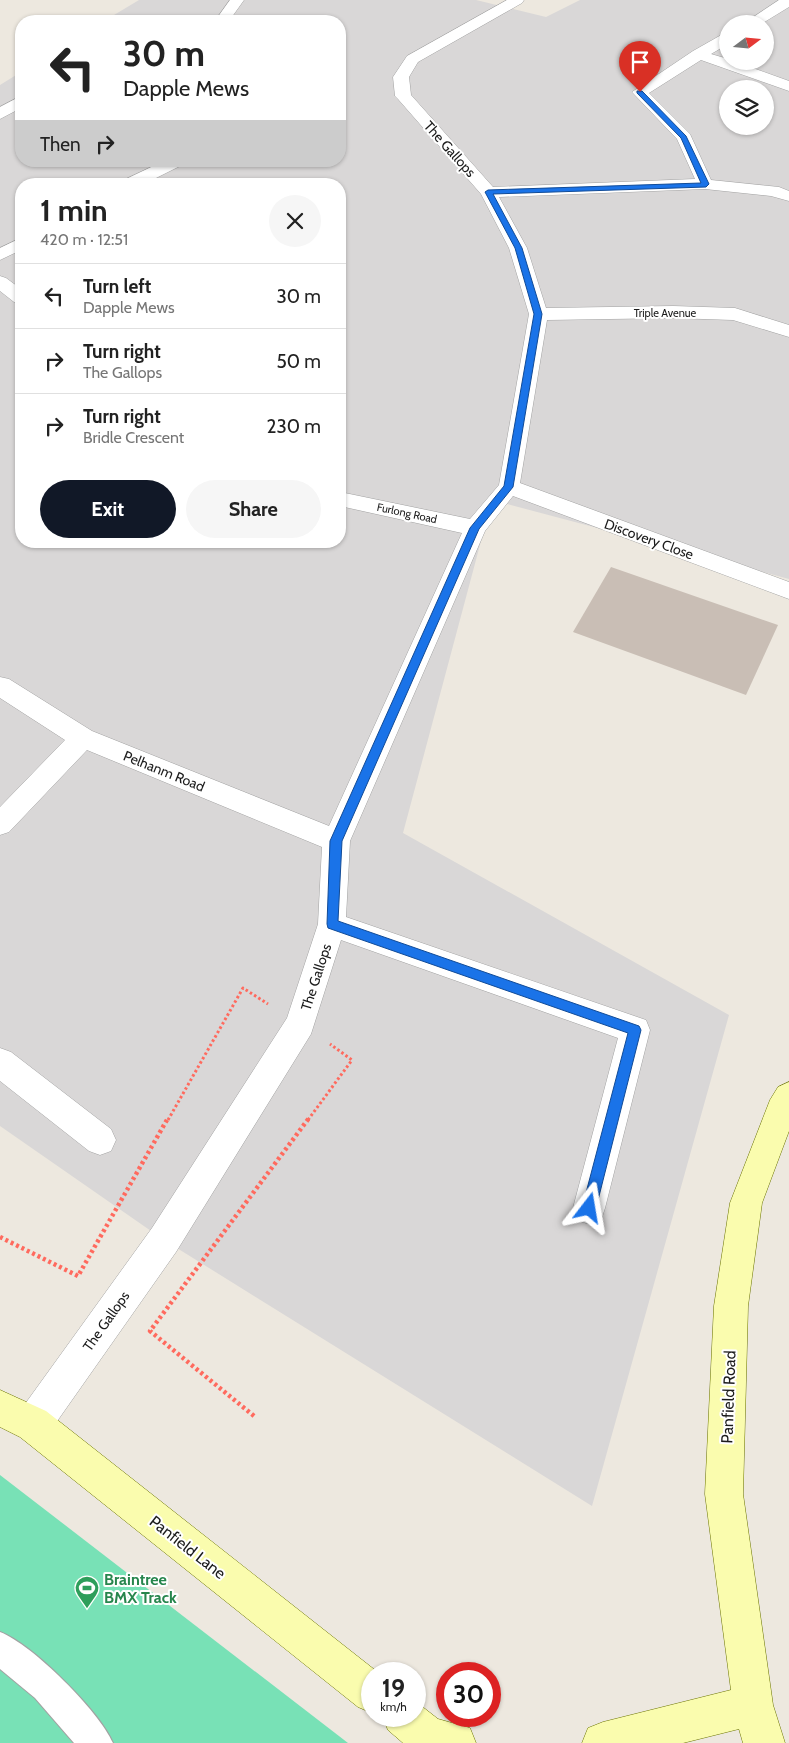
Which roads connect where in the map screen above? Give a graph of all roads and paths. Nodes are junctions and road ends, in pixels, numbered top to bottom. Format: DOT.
graph roads {
  1 [pos="237,0"];
  2 [pos="517,0"];
  3 [pos="786,0"];
  4 [pos="226,15"];
  5 [pos="765,15"];
  6 [pos="719,42"];
  7 [pos="698,54"];
  8 [pos="789,86"];
  9 [pos="15,105"];
  10 [pos="0,114"];
  11 [pos="165,167"];
  12 [pos="141,178"];
  13 [pos="706,184"];
  14 [pos="488,192"];
  15 [pos="789,196"];
  16 [pos="15,246"];
  17 [pos="0,255"];
  18 [pos="0,282"];
  19 [pos="15,293"];
  20 [pos="538,314"];
  21 [pos="789,331"];
  22 [pos="509,487"];
  23 [pos="346,500"];
  24 [pos="475,528"];
  25 [pos="789,591"];
  26 [pos="0,686"];
  27 [pos="83,738"];
  28 [pos="0,824"];
  29 [pos="336,841"];
  30 [pos="332,924"];
  31 [pos="0,1062"];
  32 [pos="789,1097"];
  33 [pos="100,1140"];
  34 [pos="589,1208"];
  35 [pos="0,1408"];
  36 [pos="33,1424"];
  37 [pos="0,1648"];
  38 [pos="361,1684"];
  39 [pos="753,1705"];
  40 [pos="416,1727"];
  41 [pos="96,1743"];
  42 [pos="455,1743"];
  43 [pos="603,1743"];
  44 [pos="764,1743"];
  1 -- 4 [label="street"];
  2 -- 14 [label="street, The Gallops"];
  3 -- 5 [label="street"];
  6 -- 7 [label="street"];
  7 -- 8 [label="street"];
  7 -- 13 [label="street"];
  9 -- 10 [label="street"];
  11 -- 12 [label="street"];
  13 -- 14 [label="street"];
  13 -- 15 [label="street"];
  14 -- 20 [label="street, The Gallops"];
  16 -- 17 [label="street"];
  18 -- 19 [label="street"];
  20 -- 21 [label="street, Triple Avenue"];
  20 -- 22 [label="street, The Gallops"];
  22 -- 24 [label="street, The Gallops"];
  22 -- 25 [label="street, Discovery Close"];
  23 -- 24 [label="street, Furlong Road"];
  24 -- 29 [label="street, The Gallops"];
  26 -- 27 [label="street, Pelhanm Road"];
  27 -- 28 [label="street"];
  27 -- 29 [label="street, Pelhanm Road"];
  29 -- 30 [label="street, The Gallops"];
  30 -- 34 [label="street"];
  30 -- 36 [label="street, The Gallops"];
  31 -- 33 [label="street"];
  32 -- 39 [label="street, Panfield Road"];
  35 -- 36 [label="street, Panfield Lane"];
  36 -- 38 [label="street, Panfield Lane"];
  37 -- 41 [label="lane"];
  39 -- 43 [label="street"];
  39 -- 44 [label="street, Panfield Road"];
  40 -- 42 [label="street"];
}
